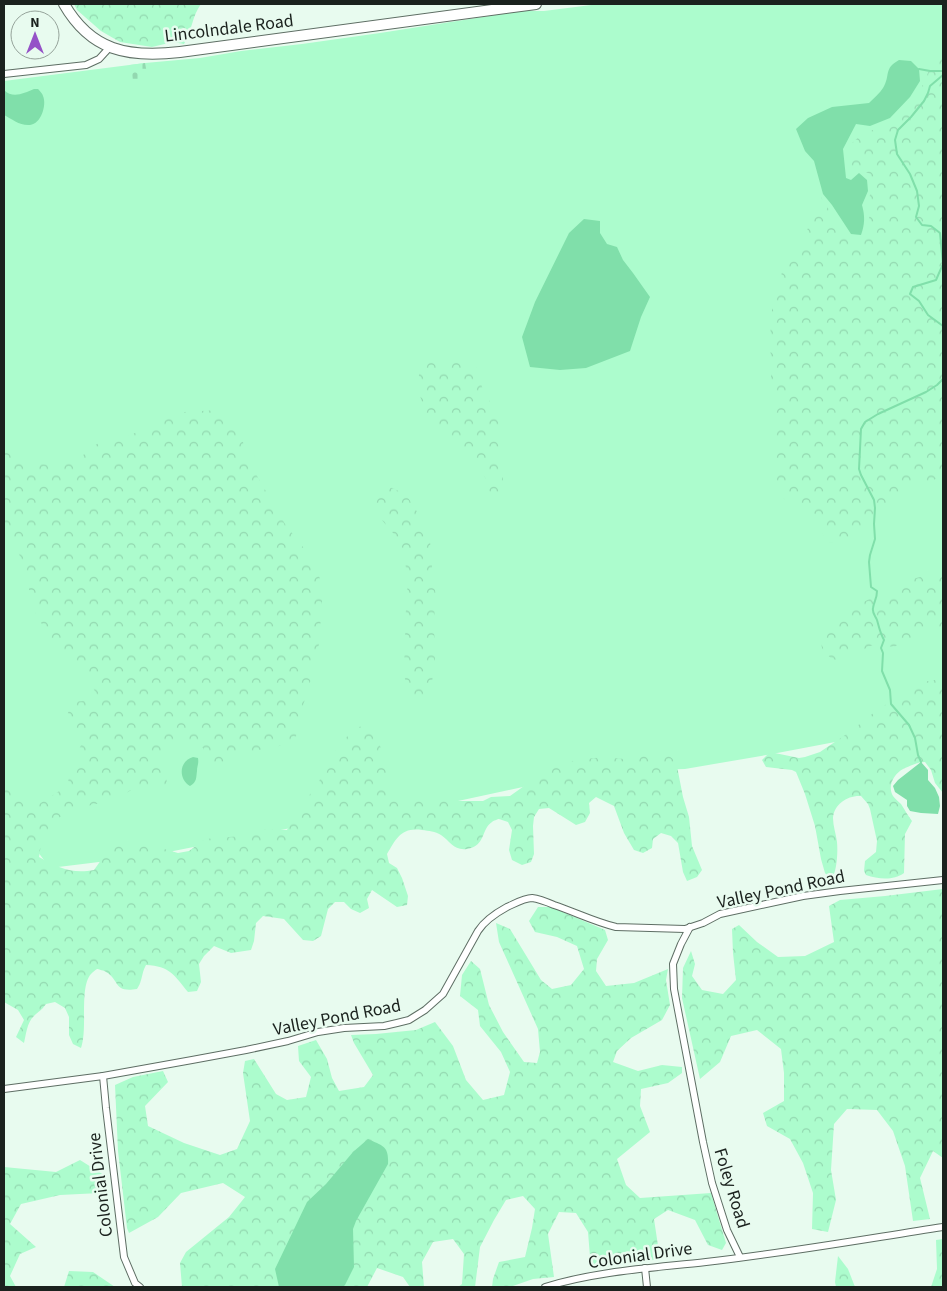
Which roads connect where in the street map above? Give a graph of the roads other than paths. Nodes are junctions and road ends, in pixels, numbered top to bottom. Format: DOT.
graph roads {
  1 [pos="64,4"];
  2 [pos="536,4"];
  3 [pos="110,47"];
  4 [pos="4,74"];
  5 [pos="943,880"];
  6 [pos="690,927"];
  7 [pos="103,1076"];
  8 [pos="4,1088"];
  9 [pos="943,1227"];
  10 [pos="740,1257"];
  11 [pos="645,1268"];
  12 [pos="140,1287"];
  13 [pos="545,1287"];
  14 [pos="647,1287"];
  1 -- 3 [label="main road, Lincolndale Road"];
  2 -- 3 [label="main road, Lincolndale Road"];
  3 -- 4 [label="street"];
  5 -- 6 [label="street, Valley Pond Road"];
  6 -- 7 [label="street, Valley Pond Road"];
  6 -- 10 [label="street, Foley Road"];
  7 -- 8 [label="street, Valley Pond Road"];
  7 -- 12 [label="street, Colonial Drive"];
  9 -- 10 [label="street"];
  10 -- 11 [label="street, Colonial Drive"];
  11 -- 13 [label="street, Colonial Drive"];
  11 -- 14 [label="street"];
}
